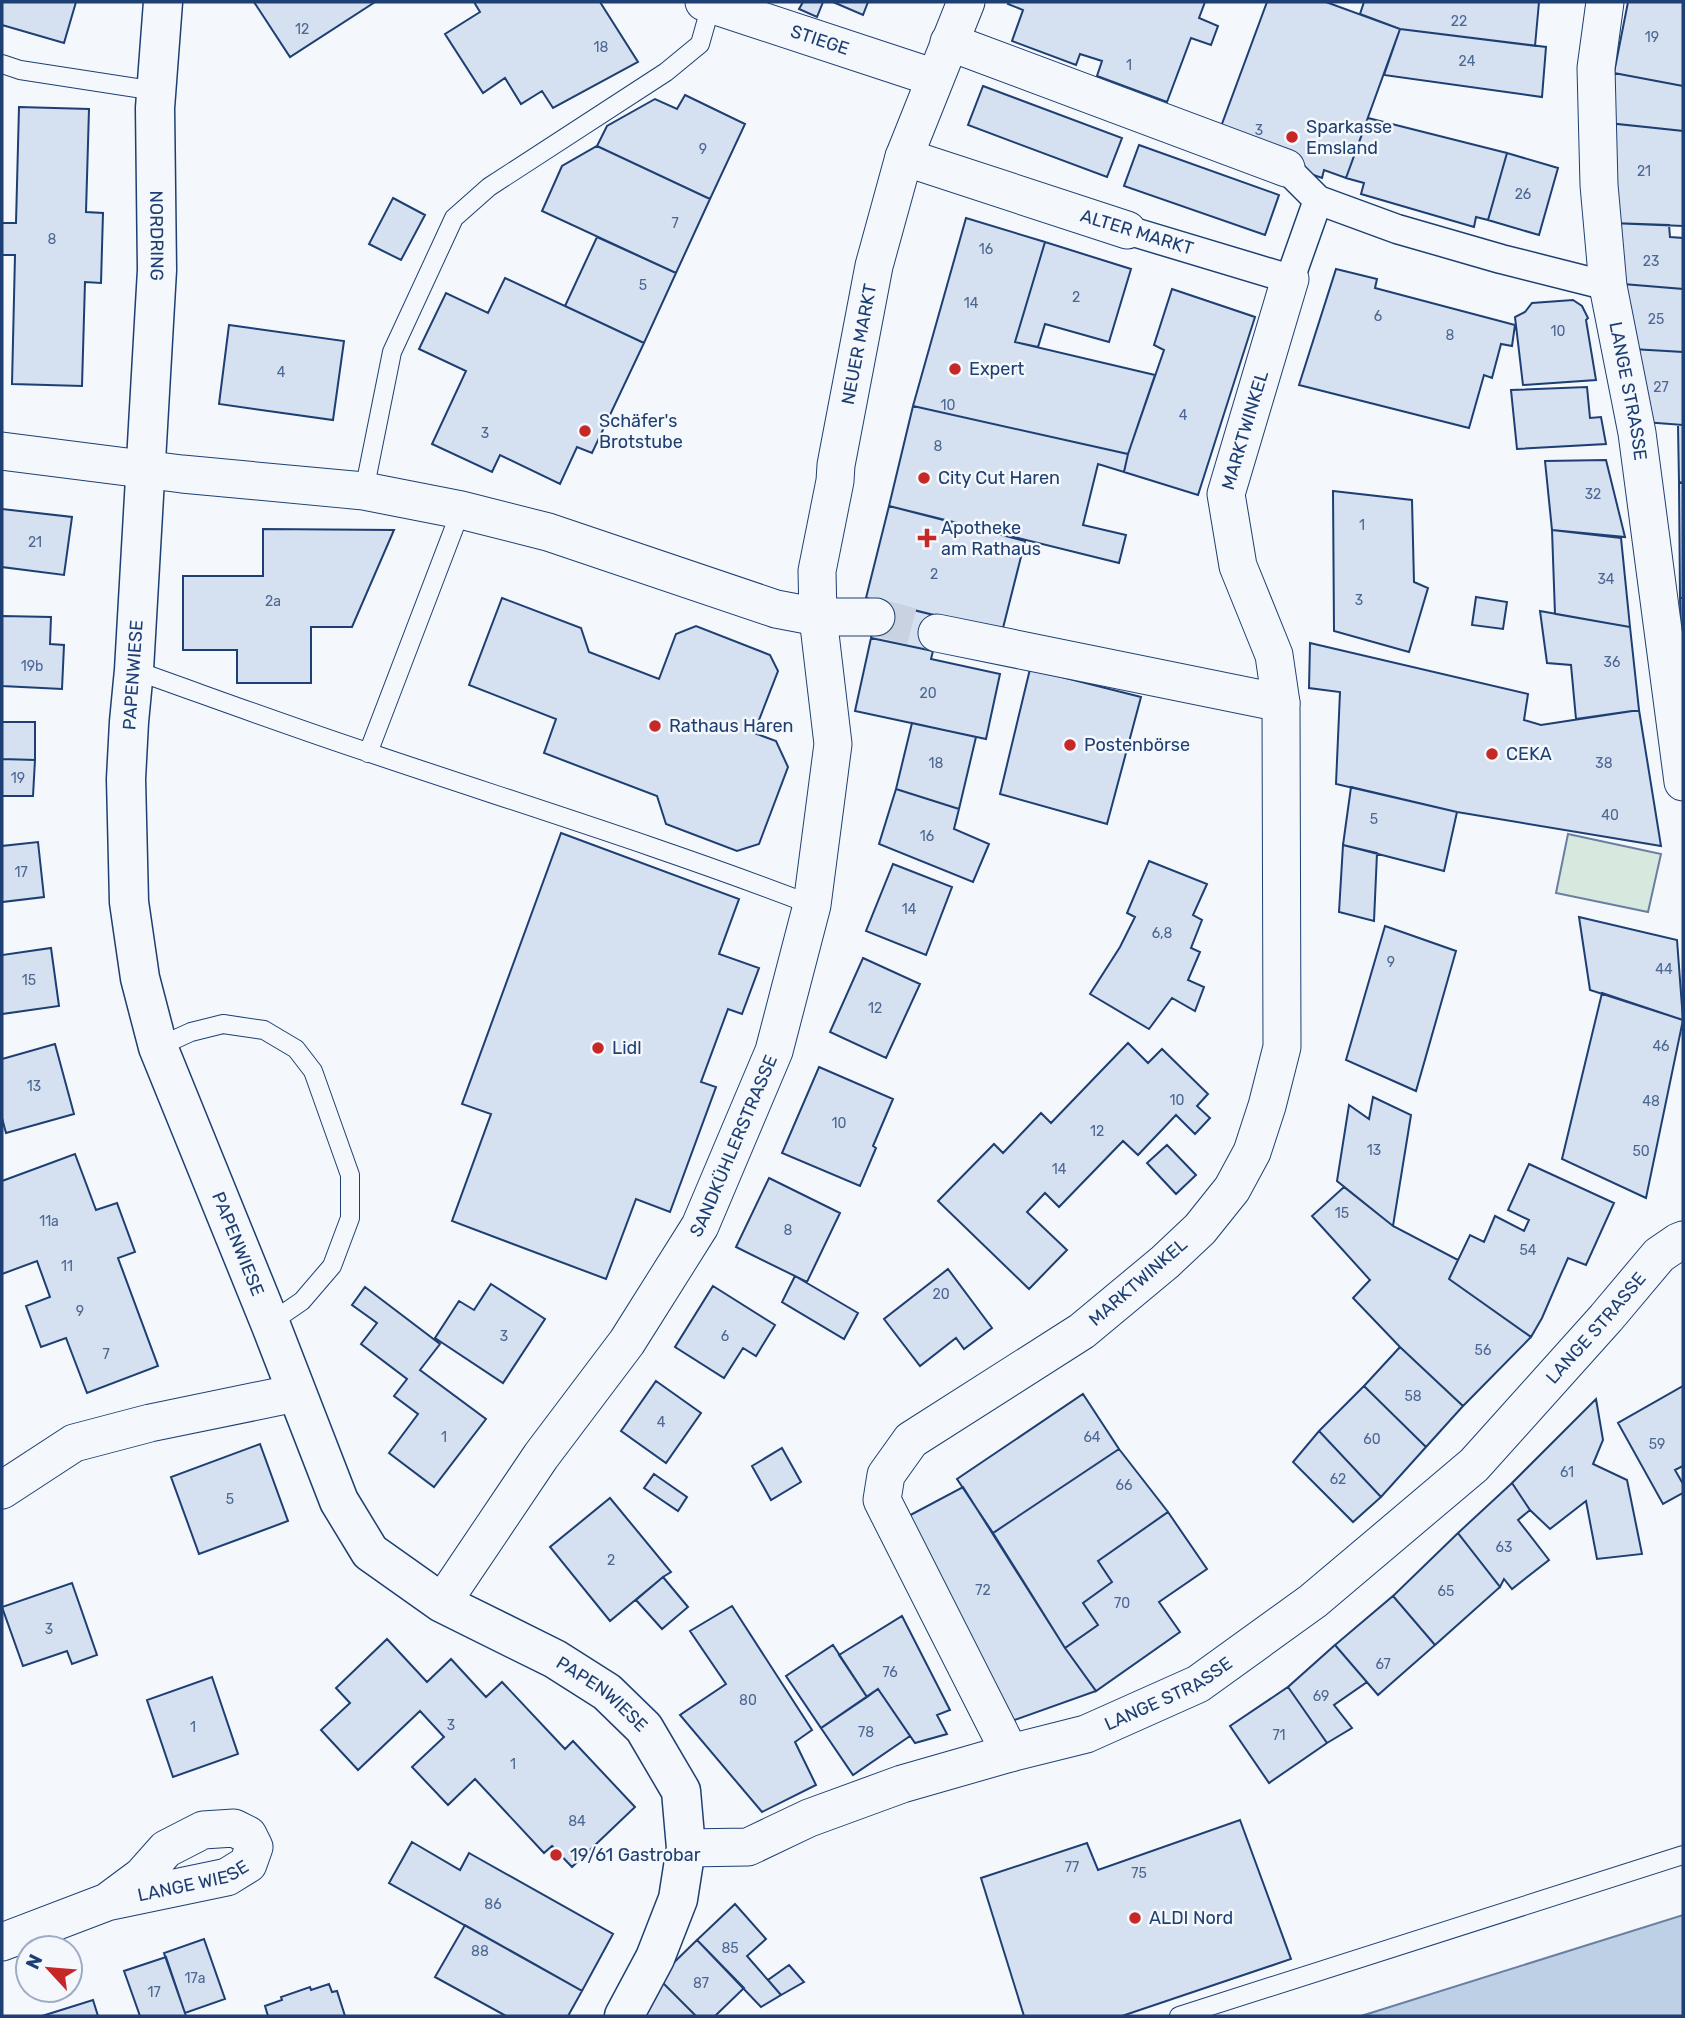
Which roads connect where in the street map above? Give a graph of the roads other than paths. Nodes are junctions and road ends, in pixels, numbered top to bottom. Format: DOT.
graph roads {
  1 [pos="163,2"];
  2 [pos="966,2"];
  3 [pos="1605,2"];
  4 [pos="708,3"];
  5 [pos="949,42"];
  6 [pos="2,64"];
  7 [pos="935,78"];
  8 [pos="156,91"];
  9 [pos="904,157"];
  10 [pos="1286,168"];
  11 [pos="1318,200"];
  12 [pos="1127,230"];
  13 [pos="1290,279"];
  14 [pos="1608,286"];
  15 [pos="2,451"];
  16 [pos="145,469"];
  17 [pos="364,491"];
  18 [pos="461,510"];
  19 [pos="818,617"];
  20 [pos="876,617"];
  21 [pos="937,633"];
  22 [pos="134,670"];
  23 [pos="1280,703"];
  24 [pos="368,753"];
  25 [pos="1683,780"];
  26 [pos="812,905"];
  27 [pos="158,1047"];
  28 [pos="1683,1240"];
  29 [pos="270,1324"];
  30 [pos="296,1393"];
  31 [pos="2,1490"];
  32 [pos="442,1603"];
  33 [pos="1010,1753"];
  34 [pos="686,1848"];
  35 [pos="1683,1855"];
  36 [pos="107,1902"];
  37 [pos="2,1942"];
  38 [pos="624,2016"];
  39 [pos="1179,2016"];
  1 -- 8 [label="street, NORDRING"];
  2 -- 5 [label="street, NEUER MARKT"];
  3 -- 14 [label="street, LANGE STRASSE"];
  4 -- 7 [label="street, STIEGE"];
  4 -- 17 [label="lane"];
  5 -- 7 [label="street, NEUER MARKT"];
  5 -- 10 [label="street"];
  6 -- 8 [label="lane"];
  7 -- 9 [label="street, NEUER MARKT"];
  8 -- 16 [label="street, NORDRING"];
  9 -- 12 [label="street, ALTER MARKT"];
  9 -- 19 [label="street, NEUER MARKT"];
  10 -- 11 [label="street"];
  11 -- 13 [label="street"];
  11 -- 14 [label="street"];
  12 -- 13 [label="street, ALTER MARKT"];
  13 -- 23 [label="street, MARKTWINKEL"];
  14 -- 25 [label="street, LANGE STRASSE"];
  15 -- 16 [label="street"];
  16 -- 17 [label="street"];
  16 -- 22 [label="street, PAPENWIESE"];
  17 -- 18 [label="street"];
  18 -- 19 [label="street"];
  18 -- 24 [label="lane"];
  19 -- 20 [label="street"];
  19 -- 26 [label="street, SANDKÜHLERSTRASSE"];
  21 -- 23 [label="street"];
  22 -- 24 [label="lane"];
  22 -- 27 [label="street, PAPENWIESE"];
  23 -- 33 [label="street, MARKTWINKEL"];
  24 -- 26 [label="lane"];
  26 -- 32 [label="street, SANDKÜHLERSTRASSE"];
  27 -- 29 [label="street, PAPENWIESE"];
  27 -- 29 [label="lane"];
  28 -- 33 [label="street, LANGE STRASSE"];
  29 -- 30 [label="street, PAPENWIESE"];
  30 -- 31 [label="street"];
  30 -- 32 [label="street, PAPENWIESE"];
  32 -- 34 [label="street, PAPENWIESE"];
  33 -- 34 [label="street, LANGE STRASSE"];
  34 -- 38 [label="street"];
  35 -- 39 [label="lane"];
  36 -- 37 [label="street"];
}
